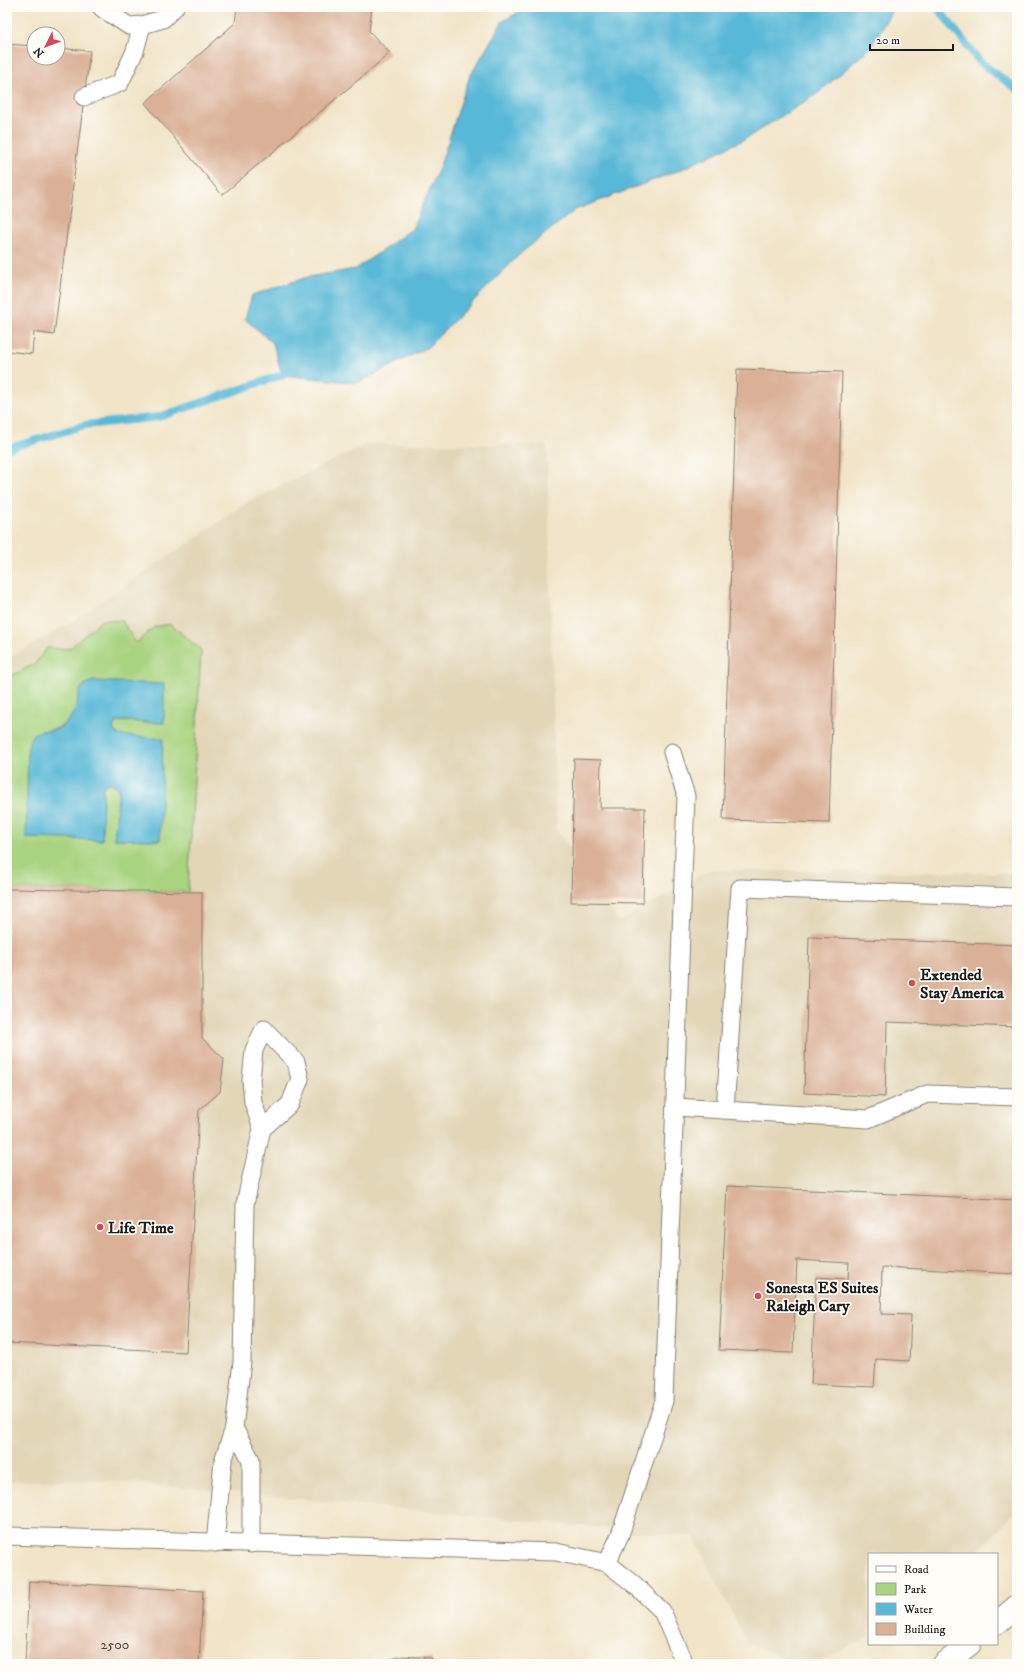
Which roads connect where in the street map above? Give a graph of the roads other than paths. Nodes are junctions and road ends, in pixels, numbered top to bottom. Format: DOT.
graph roads {
  1 [pos="102,7"];
  2 [pos="175,7"];
  3 [pos="142,25"];
  4 [pos="84,98"];
  5 [pos="672,752"];
  6 [pos="1017,897"];
  7 [pos="1017,1097"];
  8 [pos="675,1107"];
  9 [pos="725,1110"];
  10 [pos="262,1129"];
  11 [pos="234,1428"];
  12 [pos="7,1536"];
  13 [pos="215,1543"];
  14 [pos="251,1544"];
  15 [pos="607,1563"];
  16 [pos="1017,1606"];
  17 [pos="998,1622"];
  18 [pos="969,1645"];
  19 [pos="685,1664"];
  20 [pos="944,1664"];
  1 -- 3 [label="lane"];
  2 -- 3 [label="lane"];
  3 -- 4 [label="lane"];
  5 -- 8 [label="lane"];
  6 -- 9 [label="lane"];
  7 -- 9 [label="lane"];
  8 -- 9 [label="lane"];
  8 -- 15 [label="lane"];
  10 -- 10 [label="lane"];
  10 -- 11 [label="lane"];
  11 -- 13 [label="lane"];
  11 -- 14 [label="lane"];
  12 -- 13 [label="lane"];
  13 -- 14 [label="lane"];
  14 -- 15 [label="lane"];
  15 -- 19 [label="lane"];
  16 -- 17 [label="street"];
  18 -- 20 [label="street"];
}
